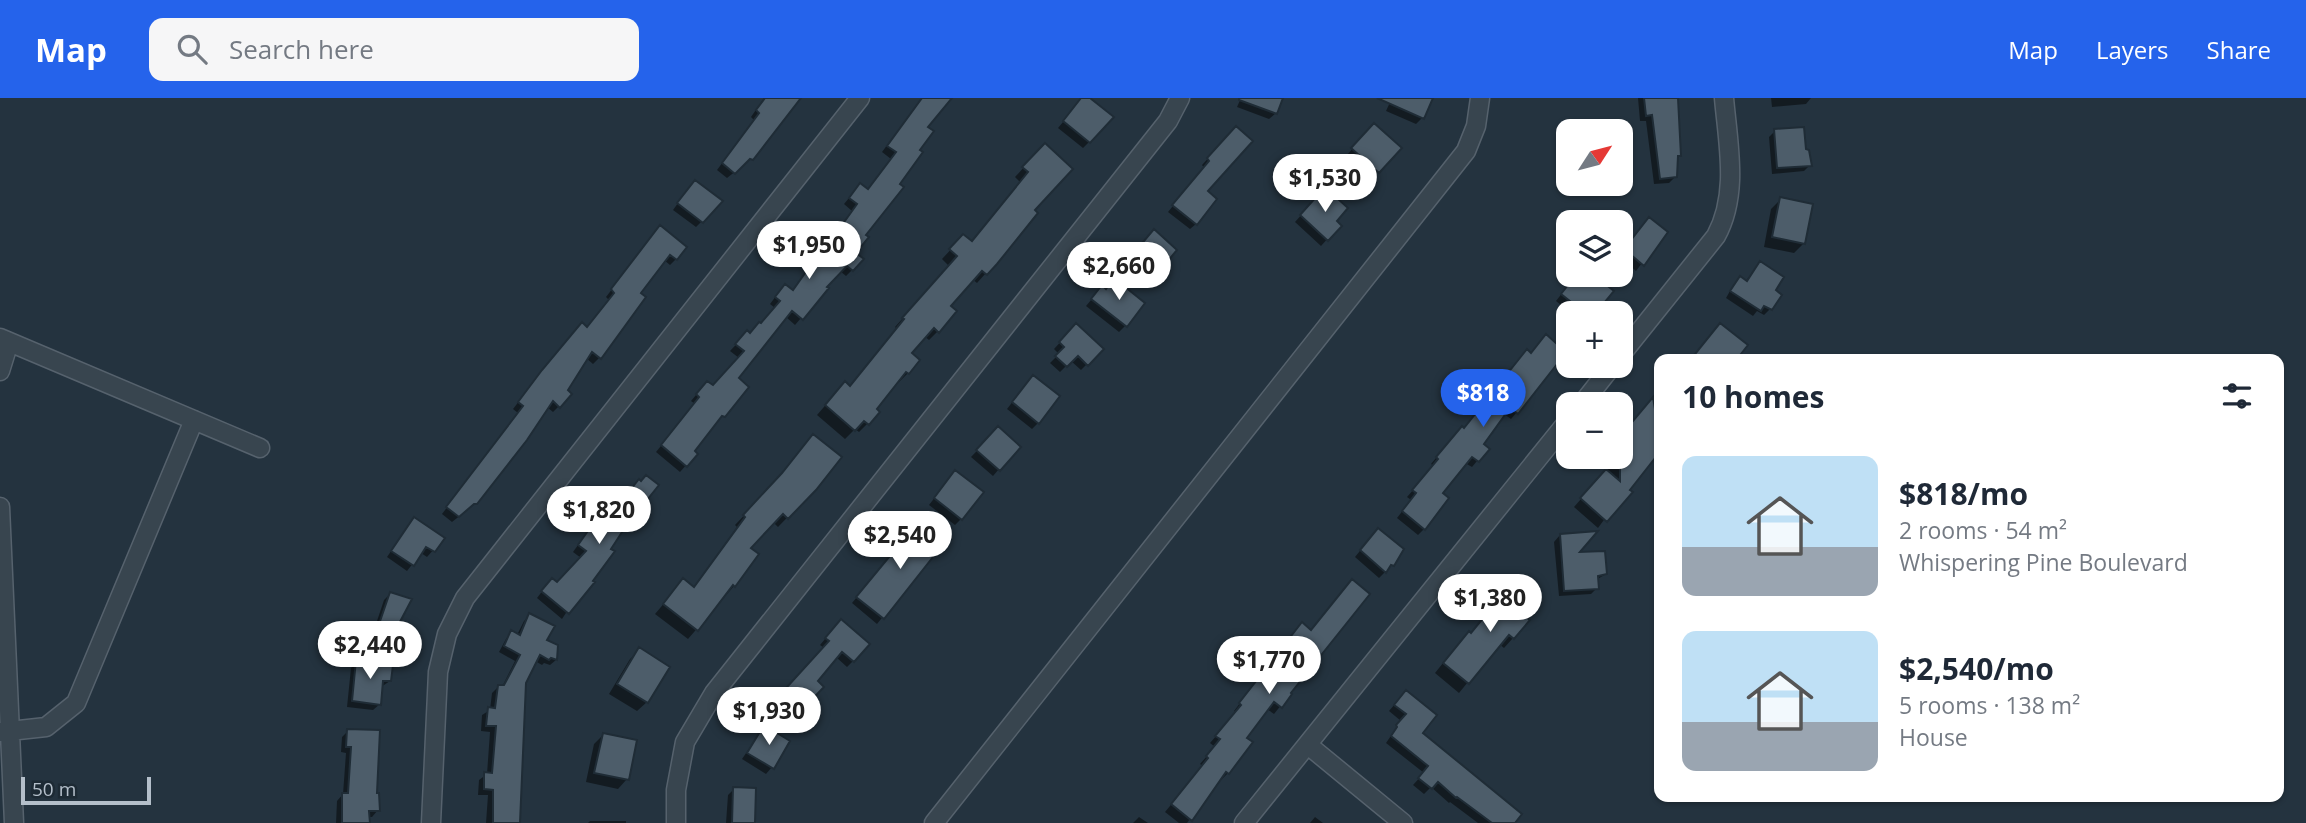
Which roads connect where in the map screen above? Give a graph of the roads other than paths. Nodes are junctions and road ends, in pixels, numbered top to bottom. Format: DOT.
graph roads {
  1 [pos="860,98"];
  2 [pos="1180,98"];
  3 [pos="1480,98"];
  4 [pos="1724,98"];
  5 [pos="5,340"];
  6 [pos="1633,340"];
  7 [pos="0,370"];
  8 [pos="1603,378"];
  9 [pos="1591,392"];
  10 [pos="194,420"];
  11 [pos="1556,436"];
  12 [pos="260,448"];
  13 [pos="0,507"];
  14 [pos="6,732"];
  15 [pos="1308,744"];
  16 [pos="14,823"];
  17 [pos="431,823"];
  18 [pos="676,823"];
  19 [pos="934,823"];
  20 [pos="1244,823"];
  21 [pos="1403,823"];
  1 -- 17 [label="street"];
  2 -- 18 [label="street"];
  3 -- 19 [label="street"];
  4 -- 6 [label="street"];
  5 -- 7 [label="street"];
  5 -- 10 [label="street"];
  8 -- 9 [label="street"];
  10 -- 12 [label="street"];
  10 -- 14 [label="street"];
  11 -- 15 [label="street"];
  13 -- 14 [label="street"];
  14 -- 16 [label="street"];
  15 -- 20 [label="street"];
  15 -- 21 [label="street"];
}
